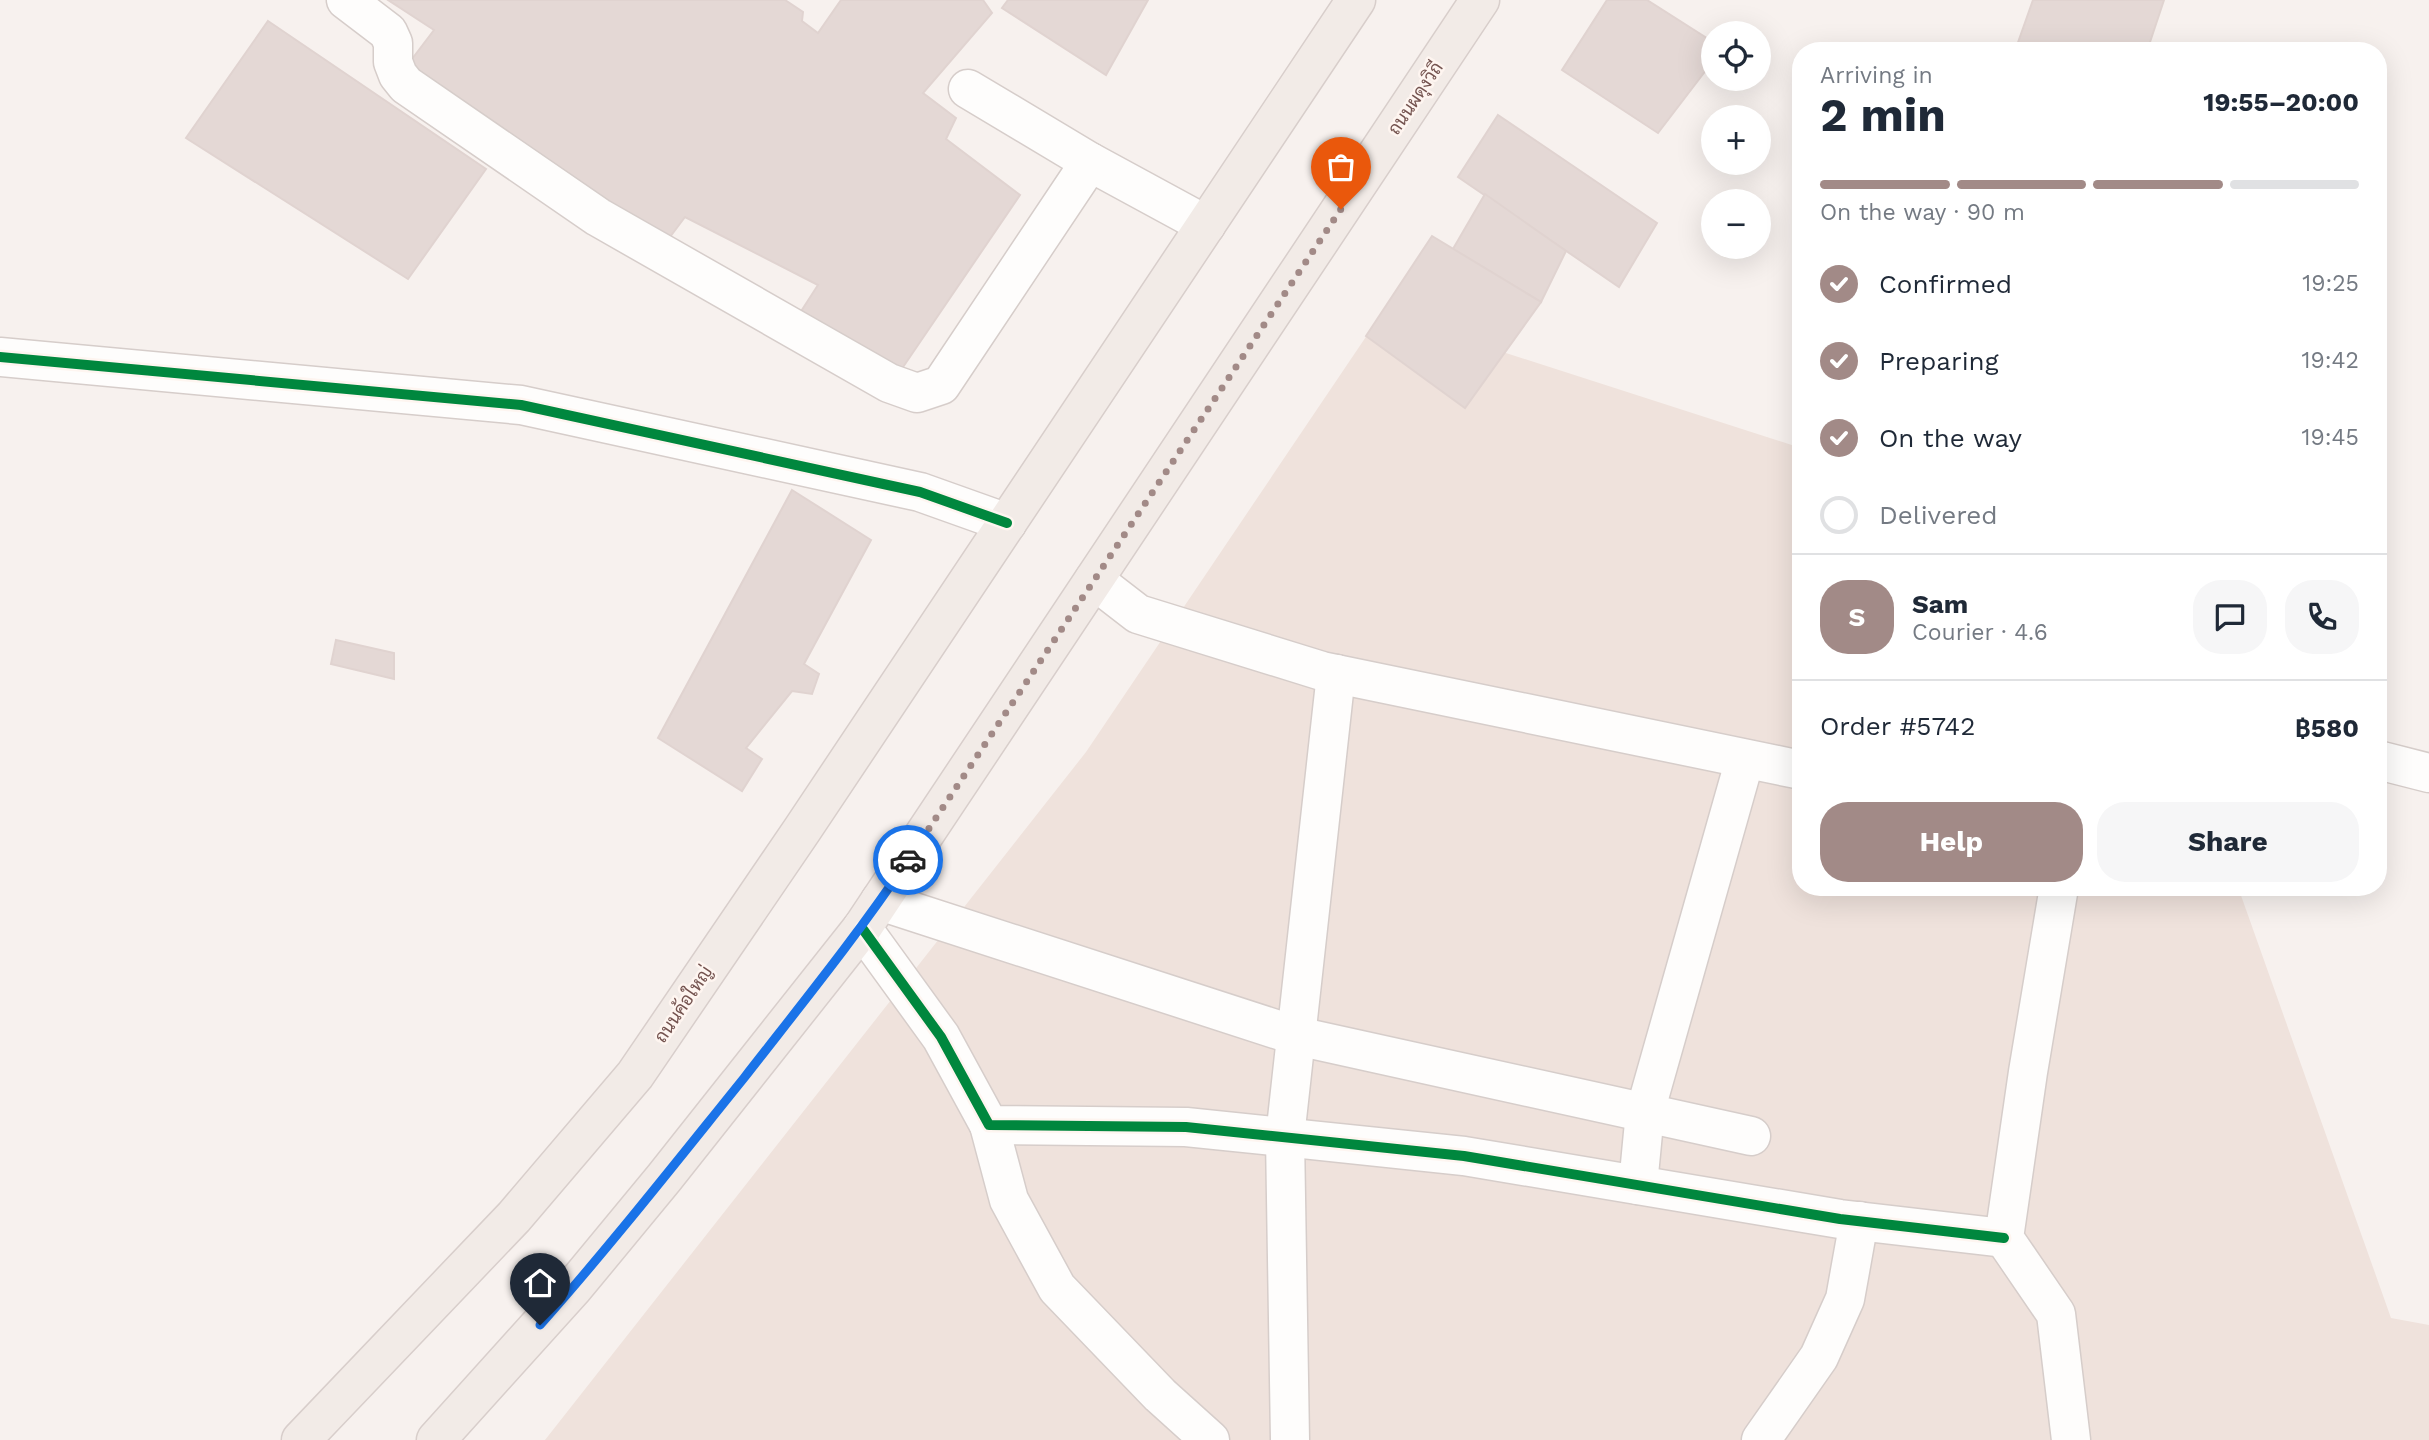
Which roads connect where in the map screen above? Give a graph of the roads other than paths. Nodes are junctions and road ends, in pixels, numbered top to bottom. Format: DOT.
graph roads {
  1 [pos="346,0"];
  2 [pos="1356,0"];
  3 [pos="1480,0"];
  4 [pos="968,89"];
  5 [pos="1090,162"];
  6 [pos="1206,225"];
  7 [pos="0,357"];
  8 [pos="1007,523"];
  9 [pos="1094,580"];
  10 [pos="1336,674"];
  11 [pos="1745,759"];
  12 [pos="2387,762"];
  13 [pos="1792,768"];
  14 [pos="2429,773"];
  15 [pos="2057,896"];
  16 [pos="871,914"];
  17 [pos="1297,1036"];
  18 [pos="1645,1112"];
  19 [pos="989,1125"];
  20 [pos="1751,1136"];
  21 [pos="1284,1137"];
  22 [pos="1638,1185"];
  23 [pos="1859,1221"];
  24 [pos="2004,1238"];
  25 [pos="301,1440"];
  26 [pos="436,1440"];
  27 [pos="1210,1440"];
  28 [pos="1290,1440"];
  29 [pos="1761,1440"];
  30 [pos="2071,1440"];
  1 -- 5 [label="street"];
  2 -- 6 [label="main road"];
  3 -- 9 [label="main road, ถนนผดุงวิถี"];
  4 -- 5 [label="street"];
  5 -- 6 [label="street"];
  6 -- 8 [label="main road"];
  7 -- 8 [label="street"];
  8 -- 25 [label="main road, ถนนค้อใหญ่"];
  9 -- 10 [label="street"];
  9 -- 16 [label="main road"];
  10 -- 11 [label="street"];
  10 -- 17 [label="street"];
  11 -- 13 [label="street"];
  11 -- 18 [label="street"];
  12 -- 14 [label="street"];
  15 -- 24 [label="street"];
  16 -- 17 [label="street"];
  16 -- 19 [label="street"];
  16 -- 26 [label="main road"];
  17 -- 18 [label="street"];
  17 -- 21 [label="street"];
  18 -- 20 [label="street"];
  18 -- 22 [label="street"];
  19 -- 21 [label="street"];
  19 -- 27 [label="street"];
  21 -- 22 [label="street"];
  21 -- 28 [label="street"];
  22 -- 23 [label="street"];
  23 -- 24 [label="street"];
  23 -- 29 [label="street"];
  24 -- 30 [label="street"];
}
